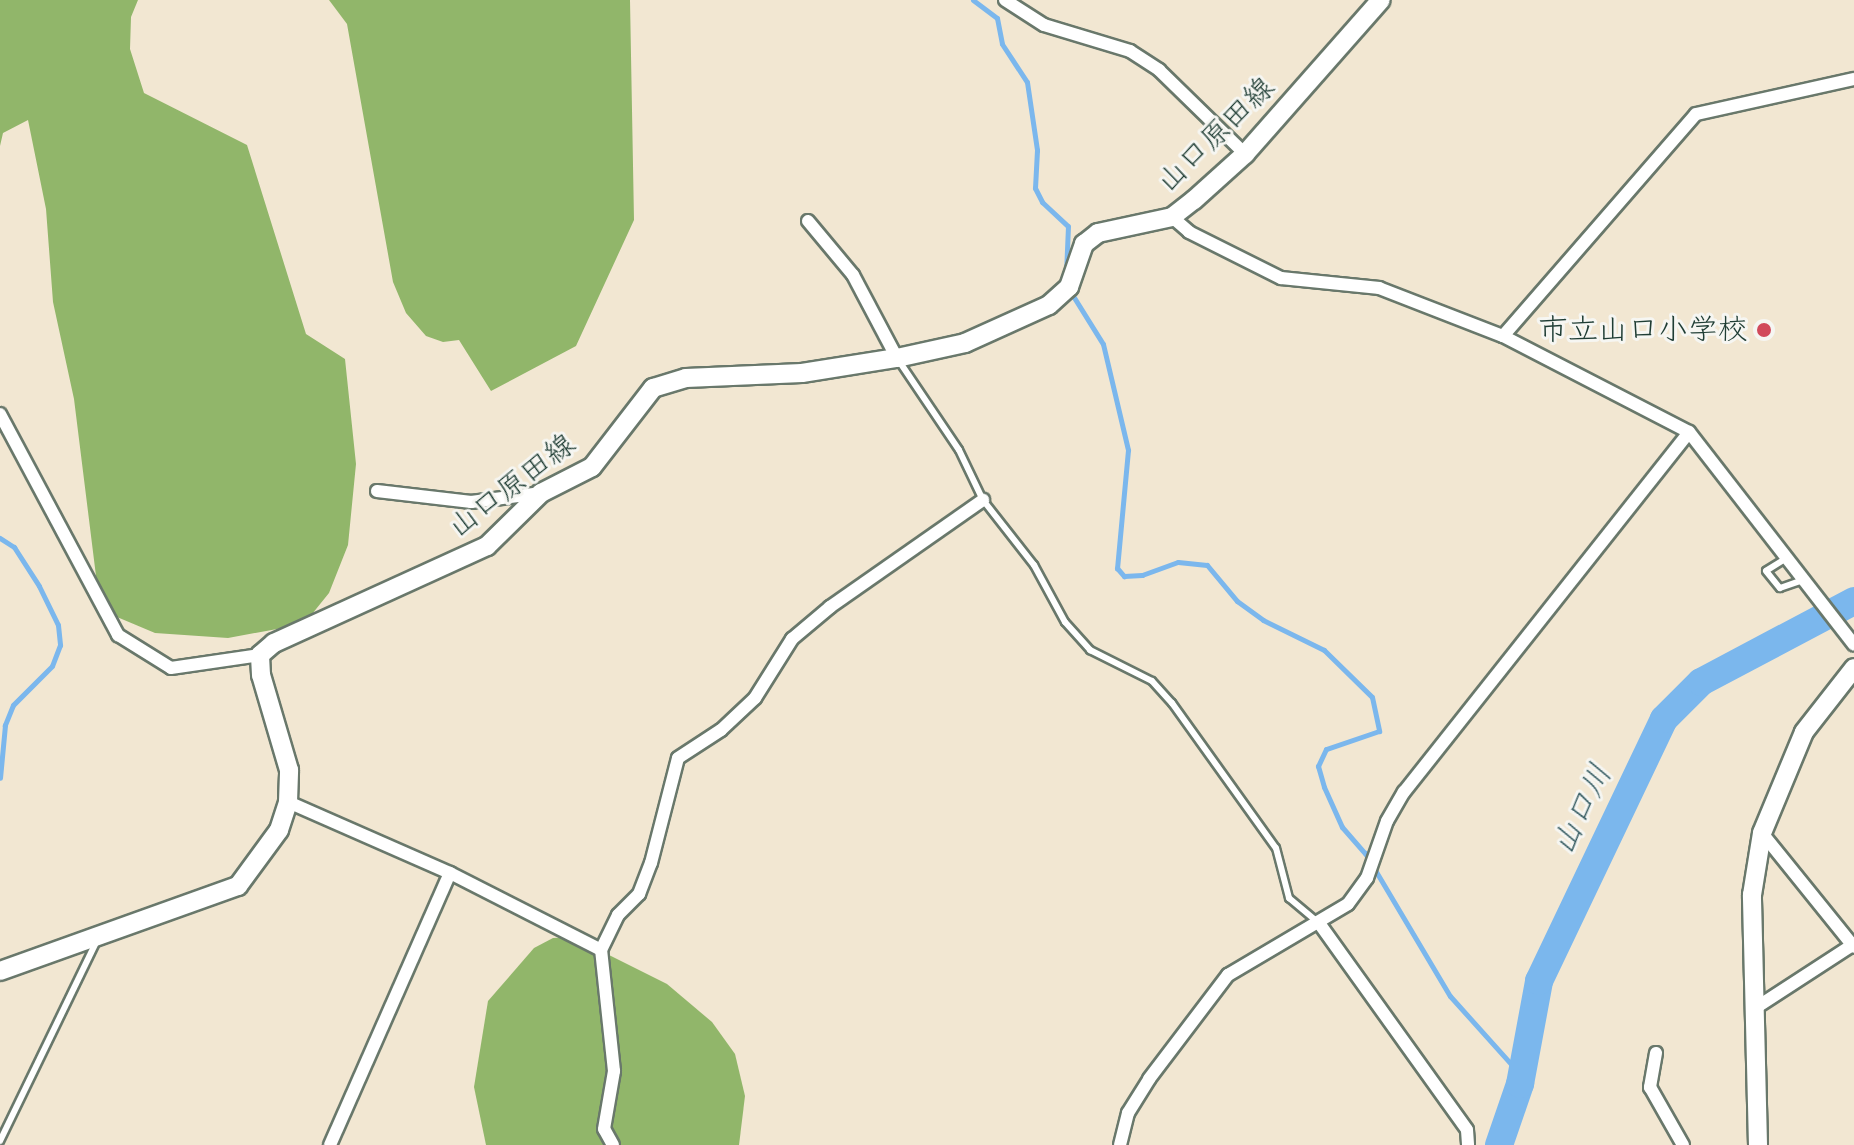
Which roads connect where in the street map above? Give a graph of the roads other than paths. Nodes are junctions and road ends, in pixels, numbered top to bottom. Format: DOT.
graph roads {
  1 [pos="1005,0"];
  2 [pos="1381,0"];
  3 [pos="1854,79"];
  4 [pos="1245,154"];
  5 [pos="1172,217"];
  6 [pos="808,221"];
  7 [pos="1503,336"];
  8 [pos="897,358"];
  9 [pos="0,414"];
  10 [pos="1689,432"];
  11 [pos="377,491"];
  12 [pos="541,493"];
  13 [pos="983,500"];
  14 [pos="1785,559"];
  15 [pos="1803,580"];
  16 [pos="1853,644"];
  17 [pos="260,655"];
  18 [pos="1854,668"];
  19 [pos="288,802"];
  20 [pos="1762,833"];
  21 [pos="450,873"];
  22 [pos="1319,923"];
  23 [pos="97,939"];
  24 [pos="1853,945"];
  25 [pos="601,950"];
  26 [pos="0,971"];
  27 [pos="1757,1007"];
  28 [pos="1656,1053"];
  29 [pos="0,1141"];
  30 [pos="330,1145"];
  31 [pos="613,1145"];
  32 [pos="1120,1145"];
  33 [pos="1468,1145"];
  34 [pos="1683,1145"];
  35 [pos="1758,1145"];
  1 -- 4 [label="street"];
  2 -- 4 [label="main road, 山口原田線"];
  3 -- 7 [label="street"];
  4 -- 5 [label="main road, 山口原田線"];
  5 -- 7 [label="street"];
  5 -- 8 [label="main road, 山口原田線"];
  6 -- 8 [label="street"];
  7 -- 10 [label="street"];
  8 -- 12 [label="main road, 山口原田線"];
  8 -- 13 [label="lane"];
  9 -- 17 [label="street"];
  10 -- 14 [label="street"];
  10 -- 22 [label="street"];
  11 -- 12 [label="street"];
  12 -- 17 [label="main road, 山口原田線"];
  13 -- 22 [label="lane"];
  13 -- 25 [label="street"];
  14 -- 15 [label="street"];
  14 -- 15 [label="lane"];
  15 -- 16 [label="street"];
  17 -- 19 [label="main road"];
  18 -- 20 [label="main road"];
  19 -- 21 [label="street"];
  19 -- 23 [label="main road"];
  20 -- 24 [label="street"];
  20 -- 27 [label="main road"];
  21 -- 25 [label="street"];
  21 -- 30 [label="street"];
  22 -- 32 [label="street"];
  22 -- 33 [label="street"];
  23 -- 26 [label="main road"];
  23 -- 29 [label="lane"];
  24 -- 27 [label="street"];
  25 -- 31 [label="street"];
  27 -- 35 [label="main road"];
  28 -- 34 [label="street"];
}
